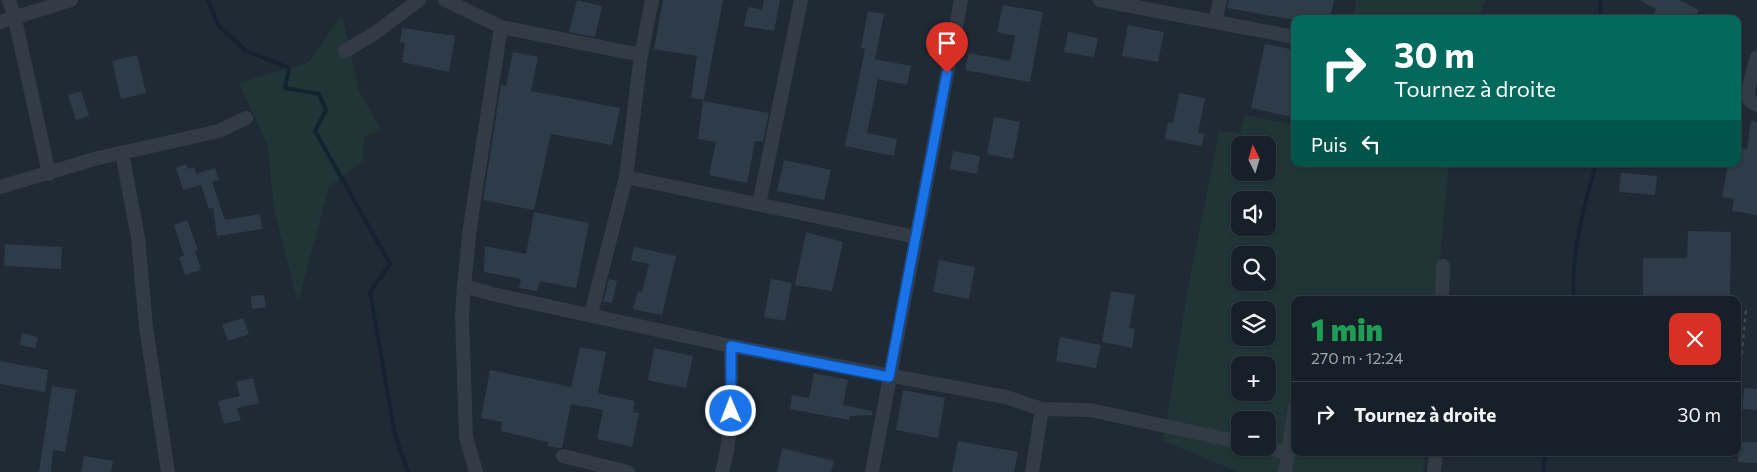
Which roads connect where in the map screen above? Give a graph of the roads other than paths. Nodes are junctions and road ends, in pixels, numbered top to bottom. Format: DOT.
graph roads {
  1 [pos="9,0"];
  2 [pos="71,0"];
  3 [pos="419,0"];
  4 [pos="444,0"];
  5 [pos="652,0"];
  6 [pos="801,0"];
  7 [pos="961,0"];
  8 [pos="1100,0"];
  9 [pos="1220,0"];
  10 [pos="15,18"];
  11 [pos="0,22"];
  12 [pos="1215,22"];
  13 [pos="501,28"];
  14 [pos="1291,36"];
  15 [pos="345,51"];
  16 [pos="641,55"];
  17 [pos="1757,58"];
  18 [pos="1757,105"];
  19 [pos="246,118"];
  20 [pos="122,153"];
  21 [pos="49,174"];
  22 [pos="626,177"];
  23 [pos="0,187"];
  24 [pos="759,204"];
  25 [pos="916,237"];
  26 [pos="1443,266"];
  27 [pos="464,286"];
  28 [pos="1442,296"];
  29 [pos="592,314"];
  30 [pos="731,346"];
  31 [pos="889,377"];
  32 [pos="1042,409"];
  33 [pos="1291,438"];
  34 [pos="1231,440"];
  35 [pos="1276,450"];
  36 [pos="1289,453"];
  37 [pos="563,456"];
  38 [pos="1436,456"];
  39 [pos="168,472"];
  40 [pos="476,472"];
  41 [pos="628,472"];
  42 [pos="722,472"];
  43 [pos="872,472"];
  44 [pos="1032,472"];
  45 [pos="1285,472"];
  46 [pos="1434,472"];
  1 -- 10 [label="street"];
  2 -- 10 [label="street"];
  3 -- 15 [label="street"];
  4 -- 13 [label="street"];
  5 -- 16 [label="street"];
  6 -- 24 [label="street"];
  7 -- 25 [label="street"];
  8 -- 12 [label="street"];
  9 -- 12 [label="street"];
  10 -- 11 [label="street"];
  10 -- 21 [label="street"];
  12 -- 14 [label="street"];
  13 -- 16 [label="street"];
  13 -- 27 [label="street"];
  16 -- 22 [label="street"];
  17 -- 18 [label="street"];
  19 -- 20 [label="street"];
  20 -- 21 [label="street"];
  20 -- 39 [label="street"];
  21 -- 23 [label="street"];
  22 -- 24 [label="street"];
  22 -- 29 [label="street"];
  24 -- 25 [label="street"];
  25 -- 31 [label="street"];
  26 -- 28 [label="street"];
  27 -- 29 [label="street"];
  27 -- 40 [label="street"];
  29 -- 30 [label="street"];
  30 -- 31 [label="street"];
  30 -- 42 [label="street"];
  31 -- 32 [label="street"];
  31 -- 43 [label="street"];
  32 -- 34 [label="street"];
  32 -- 44 [label="street"];
  33 -- 36 [label="street"];
  35 -- 36 [label="street"];
  36 -- 45 [label="street"];
  37 -- 41 [label="street"];
  38 -- 46 [label="street"];
}
